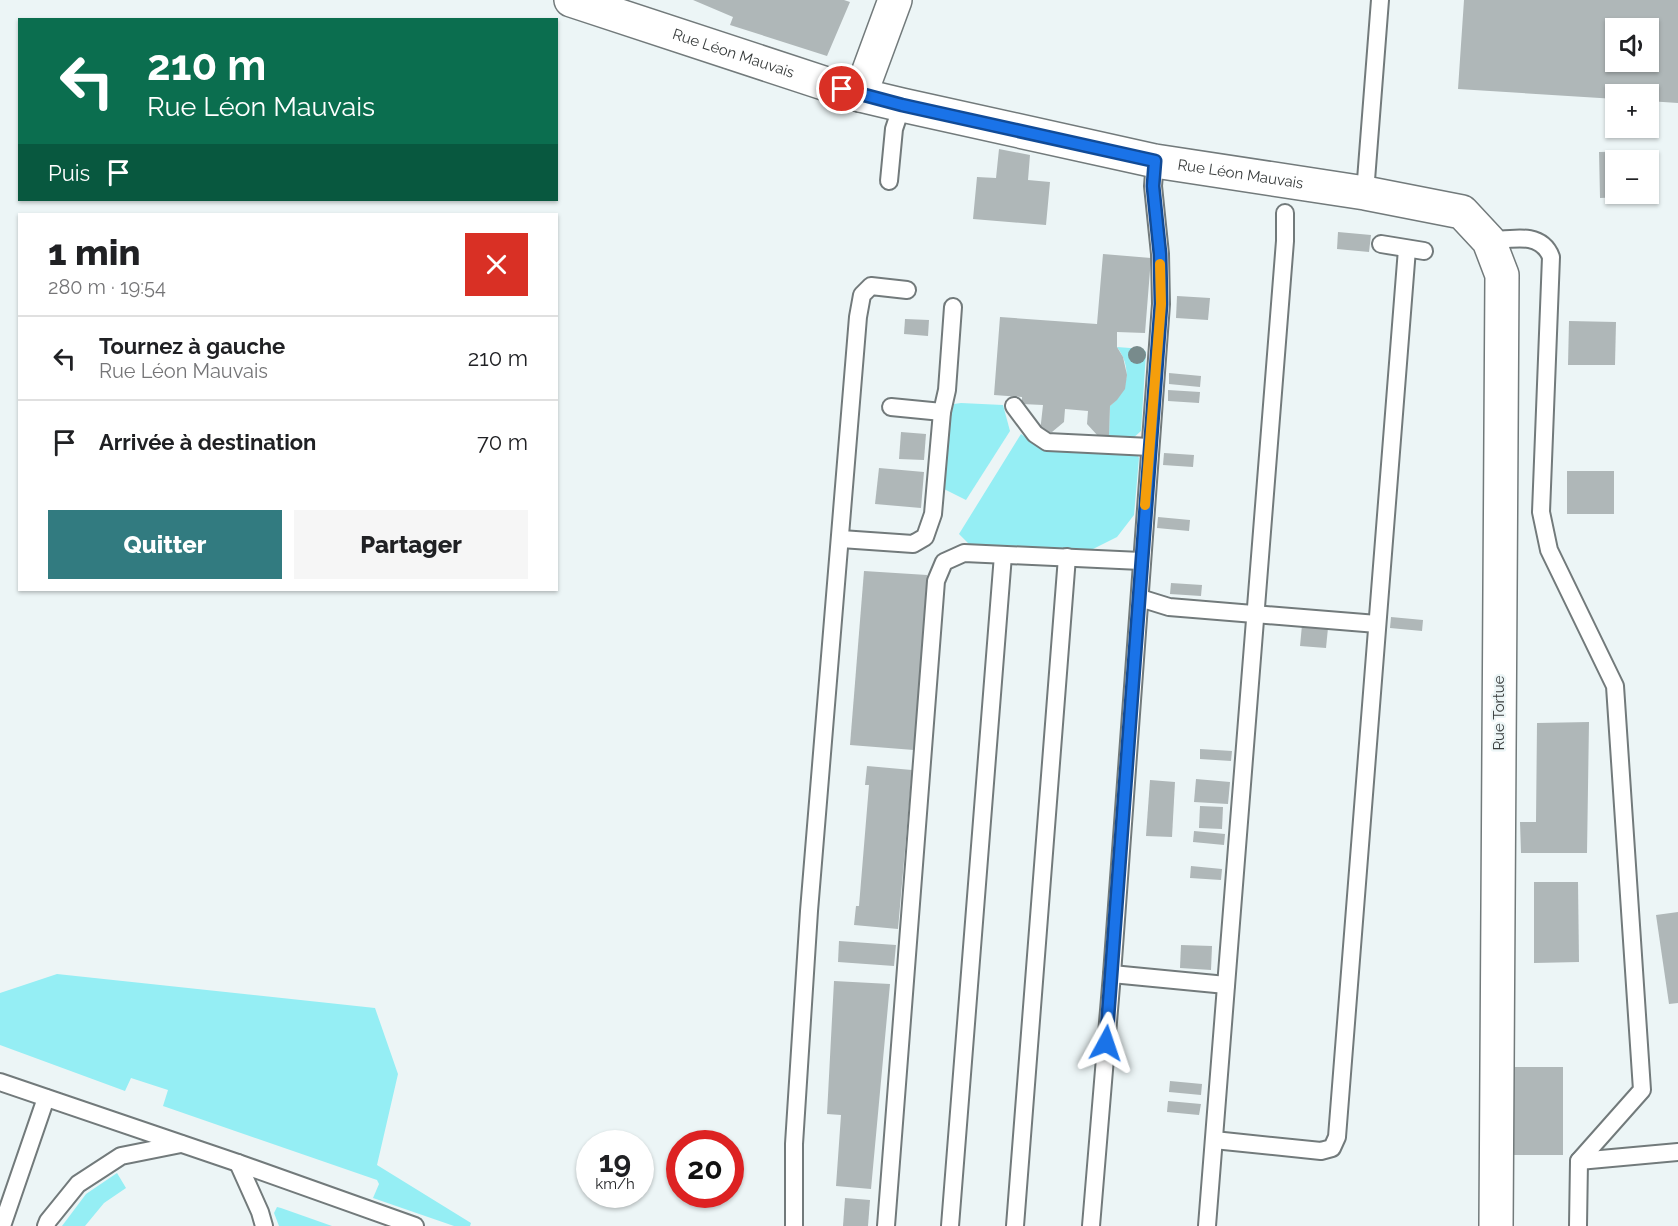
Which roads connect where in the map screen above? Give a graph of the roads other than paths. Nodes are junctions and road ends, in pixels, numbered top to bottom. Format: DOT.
graph roads {
  1 [pos="571,0"];
  2 [pos="895,0"];
  3 [pos="1380,0"];
  4 [pos="860,95"];
  5 [pos="902,105"];
  6 [pos="1155,161"];
  7 [pos="889,181"];
  8 [pos="1365,193"];
  9 [pos="1462,212"];
  10 [pos="1285,213"];
  11 [pos="1489,241"];
  12 [pos="1382,244"];
  13 [pos="907,290"];
  14 [pos="953,307"];
  15 [pos="1014,406"];
  16 [pos="891,407"];
  17 [pos="942,412"];
  18 [pos="1150,447"];
  19 [pos="841,539"];
  20 [pos="1003,555"];
  21 [pos="1067,557"];
  22 [pos="1141,561"];
  23 [pos="1140,598"];
  24 [pos="1256,613"];
  25 [pos="1377,624"];
  26 [pos="1112,974"];
  27 [pos="1226,985"];
  28 [pos="0,1082"];
  29 [pos="46,1098"];
  30 [pos="1214,1140"];
  31 [pos="182,1144"];
  32 [pos="1678,1152"];
  33 [pos="1579,1161"];
  34 [pos="238,1163"];
  35 [pos="2,1226"];
  36 [pos="46,1226"];
  37 [pos="264,1226"];
  38 [pos="415,1226"];
  39 [pos="794,1226"];
  40 [pos="886,1226"];
  41 [pos="950,1226"];
  42 [pos="1016,1226"];
  43 [pos="1091,1226"];
  44 [pos="1206,1226"];
  45 [pos="1496,1226"];
  46 [pos="1578,1226"];
  1 -- 4 [label="street, Rue Léon Mauvais"];
  2 -- 4 [label="street"];
  3 -- 8 [label="lane"];
  4 -- 5 [label="street, Rue Léon Mauvais"];
  5 -- 6 [label="street, Rue Léon Mauvais"];
  5 -- 7 [label="lane"];
  6 -- 8 [label="street, Rue Léon Mauvais"];
  6 -- 18 [label="lane"];
  8 -- 9 [label="street, Rue Léon Mauvais"];
  9 -- 11 [label="street, Rue Tortue"];
  10 -- 24 [label="lane"];
  11 -- 33 [label="lane"];
  11 -- 45 [label="street, Rue Tortue"];
  12 -- 25 [label="lane"];
  13 -- 19 [label="lane"];
  14 -- 17 [label="lane"];
  15 -- 18 [label="lane"];
  16 -- 17 [label="lane"];
  17 -- 19 [label="lane"];
  18 -- 22 [label="lane"];
  19 -- 39 [label="lane"];
  20 -- 21 [label="lane"];
  20 -- 40 [label="lane"];
  20 -- 41 [label="lane"];
  21 -- 22 [label="lane"];
  21 -- 42 [label="lane"];
  22 -- 23 [label="lane"];
  23 -- 24 [label="lane"];
  23 -- 26 [label="lane"];
  24 -- 25 [label="lane"];
  24 -- 27 [label="lane"];
  25 -- 30 [label="lane"];
  26 -- 27 [label="lane"];
  26 -- 43 [label="lane"];
  27 -- 30 [label="lane"];
  28 -- 29 [label="lane"];
  29 -- 31 [label="lane"];
  29 -- 35 [label="lane"];
  30 -- 44 [label="lane"];
  31 -- 34 [label="lane"];
  31 -- 36 [label="lane"];
  32 -- 33 [label="lane"];
  33 -- 46 [label="lane"];
  34 -- 37 [label="lane"];
  34 -- 38 [label="lane"];
}
